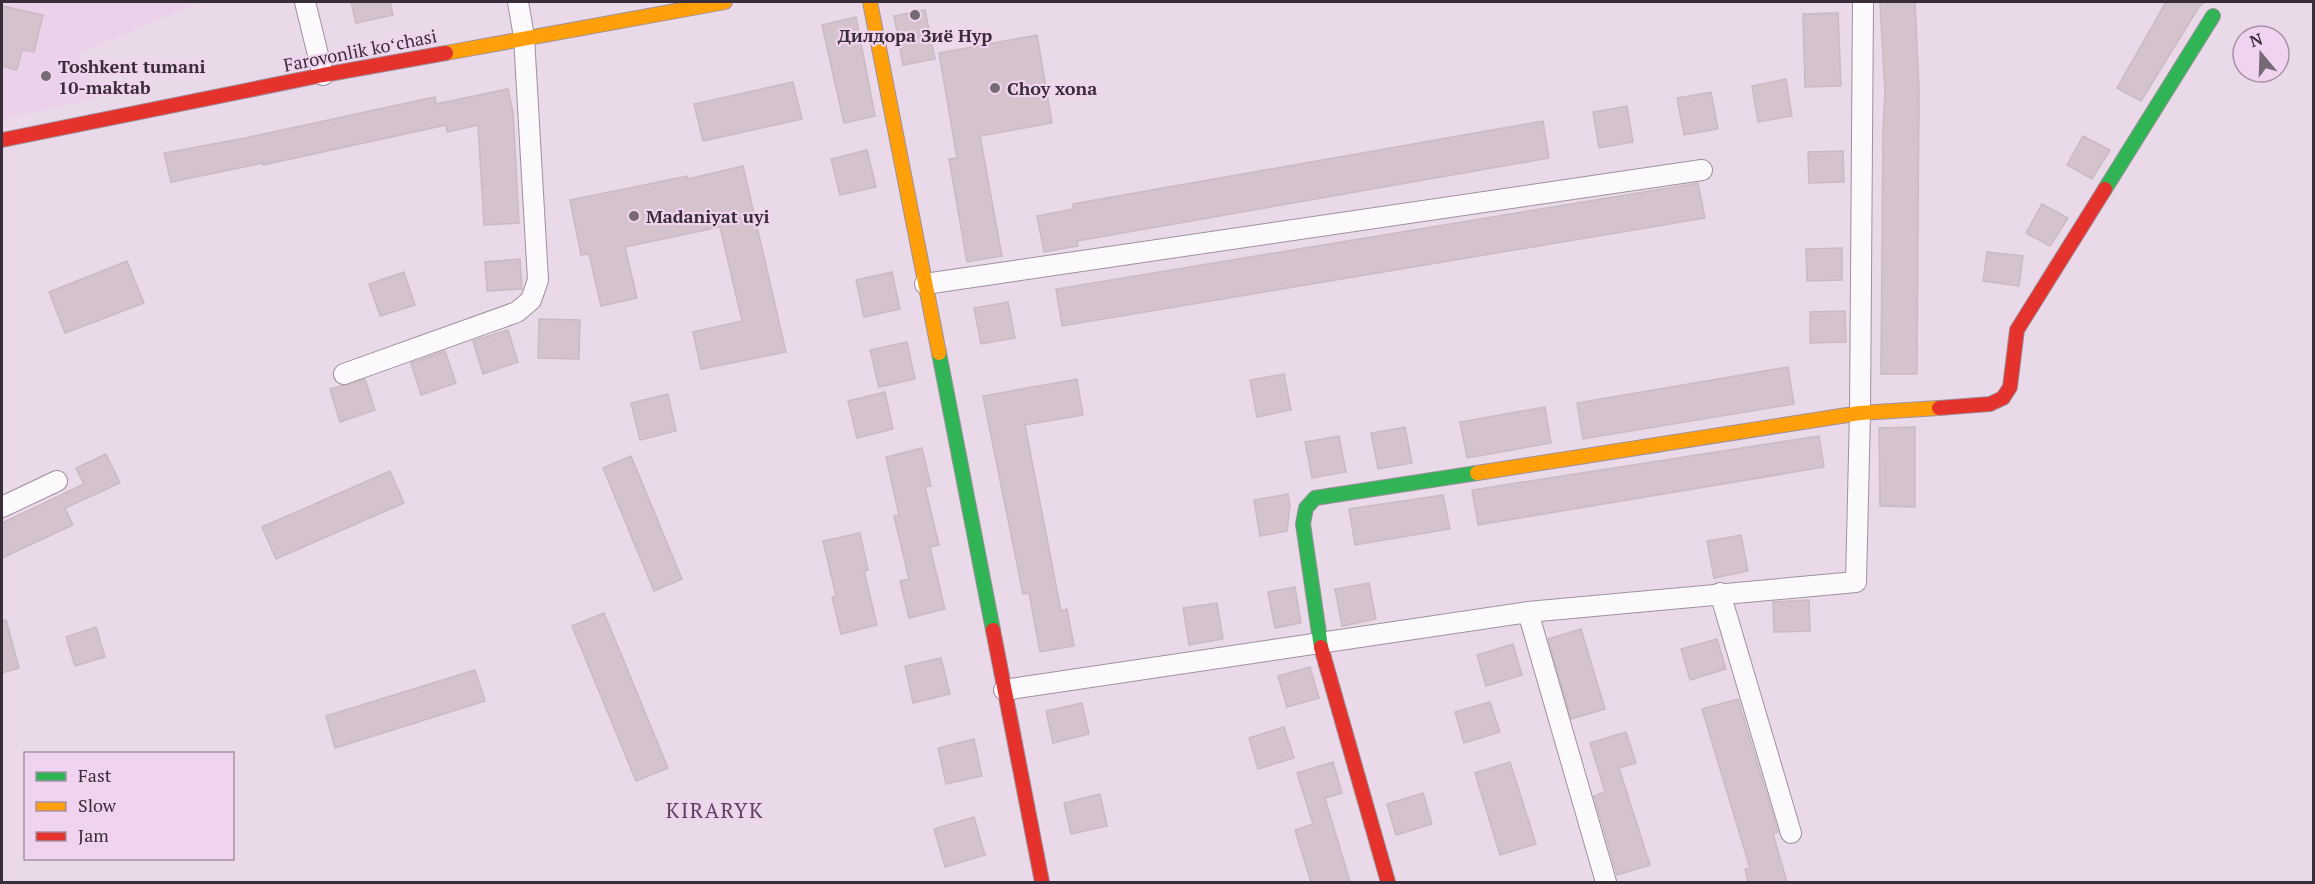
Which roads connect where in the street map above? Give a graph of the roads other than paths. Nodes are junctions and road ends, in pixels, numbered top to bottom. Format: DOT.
graph roads {
  1 [pos="305,2"];
  2 [pos="518,2"];
  3 [pos="725,2"];
  4 [pos="870,2"];
  5 [pos="1863,2"];
  6 [pos="2213,16"];
  7 [pos="524,38"];
  8 [pos="323,75"];
  9 [pos="2,140"];
  10 [pos="1702,170"];
  11 [pos="925,284"];
  12 [pos="344,375"];
  13 [pos="1860,413"];
  14 [pos="57,482"];
  15 [pos="2,507"];
  16 [pos="1720,593"];
  17 [pos="1528,612"];
  18 [pos="1320,642"];
  19 [pos="1004,690"];
  20 [pos="1791,833"];
  21 [pos="1042,882"];
  22 [pos="1388,882"];
  23 [pos="1606,882"];
  1 -- 8 [label="street"];
  2 -- 7 [label="street"];
  3 -- 7 [label="street, Farovonlik koʻchasi"];
  4 -- 11 [label="street"];
  5 -- 13 [label="street"];
  6 -- 13 [label="street"];
  7 -- 8 [label="street, Farovonlik koʻchasi"];
  7 -- 12 [label="street"];
  8 -- 9 [label="street, Farovonlik koʻchasi"];
  10 -- 11 [label="street"];
  11 -- 19 [label="street"];
  13 -- 16 [label="street"];
  13 -- 18 [label="street"];
  14 -- 15 [label="street"];
  16 -- 17 [label="street"];
  16 -- 20 [label="street"];
  17 -- 18 [label="street"];
  17 -- 23 [label="street"];
  18 -- 19 [label="street"];
  18 -- 22 [label="street"];
  19 -- 21 [label="street"];
}
